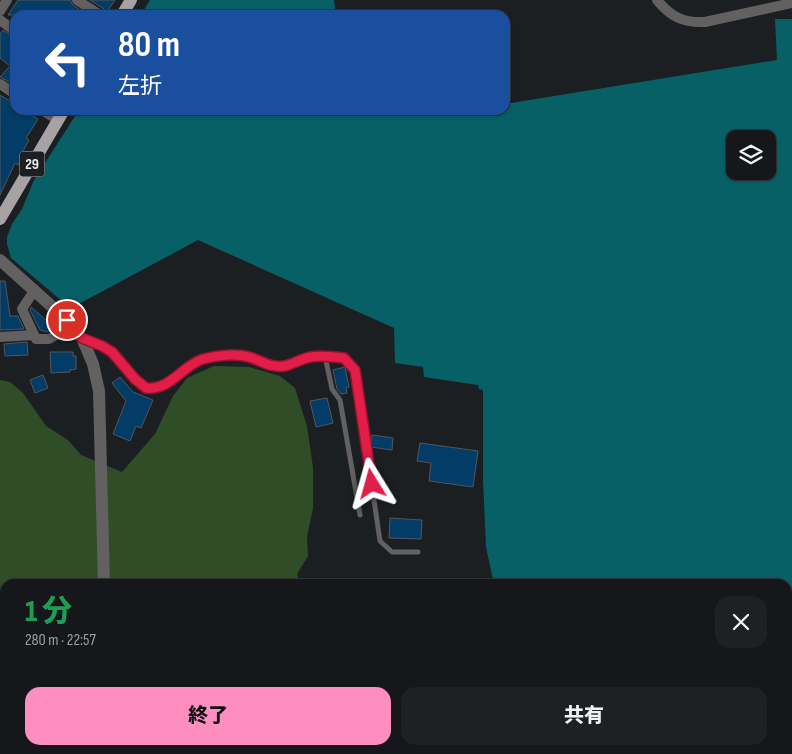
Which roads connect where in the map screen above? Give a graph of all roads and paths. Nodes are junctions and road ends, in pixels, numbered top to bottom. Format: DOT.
graph roads {
  1 [pos="7,0"];
  2 [pos="77,0"];
  3 [pos="657,0"];
  4 [pos="792,3"];
  5 [pos="92,10"];
  6 [pos="0,11"];
  7 [pos="61,115"];
  8 [pos="0,219"];
  9 [pos="0,260"];
  10 [pos="34,291"];
  11 [pos="72,326"];
  12 [pos="34,335"];
  13 [pos="0,337"];
  14 [pos="82,338"];
  15 [pos="325,356"];
  16 [pos="360,515"];
  17 [pos="418,552"];
  18 [pos="104,579"];
  1 -- 6 [label="street"];
  2 -- 5 [label="street"];
  3 -- 4 [label="street"];
  7 -- 8 [label="main road, 29"];
  9 -- 10 [label="street"];
  10 -- 11 [label="street"];
  10 -- 12 [label="street"];
  11 -- 12 [label="street"];
  11 -- 14 [label="street"];
  12 -- 13 [label="street"];
  14 -- 15 [label="lane"];
  14 -- 18 [label="street"];
  15 -- 16 [label="lane"];
  15 -- 17 [label="lane"];
}
